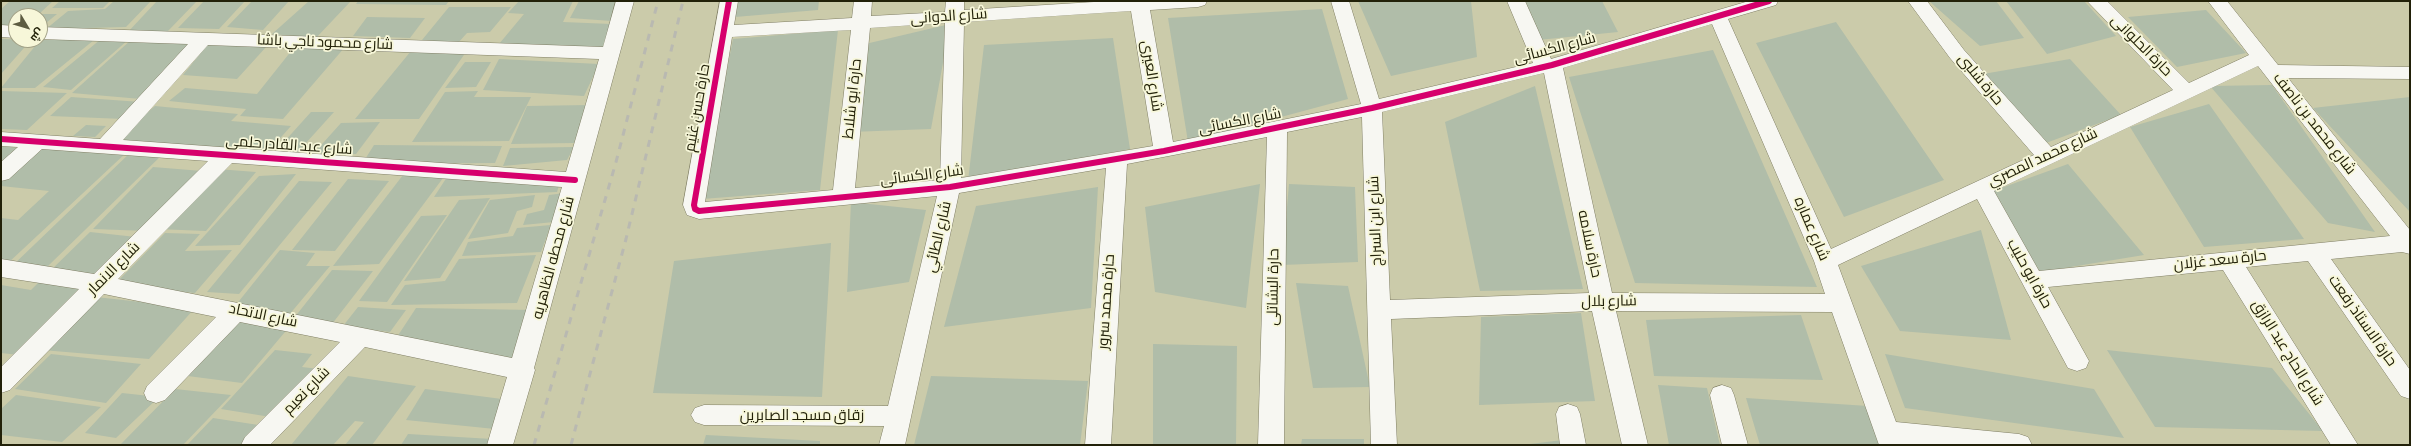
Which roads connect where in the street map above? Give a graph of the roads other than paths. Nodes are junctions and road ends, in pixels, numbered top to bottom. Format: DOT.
graph roads {
  1 [pos="625,1"];
  2 [pos="729,1"];
  3 [pos="863,1"];
  4 [pos="1198,1"];
  5 [pos="1340,1"];
  6 [pos="1516,1"];
  7 [pos="1917,1"];
  8 [pos="2096,1"];
  9 [pos="2217,1"];
  10 [pos="1139,3"];
  11 [pos="1756,3"];
  12 [pos="955,9"];
  13 [pos="1718,17"];
  14 [pos="861,22"];
  15 [pos="724,32"];
  16 [pos="48,33"];
  17 [pos="204,38"];
  18 [pos="610,53"];
  19 [pos="2266,64"];
  20 [pos="1548,66"];
  21 [pos="2410,74"];
  22 [pos="2186,91"];
  23 [pos="1372,108"];
  24 [pos="1277,128"];
  25 [pos="1,139"];
  26 [pos="38,141"];
  27 [pos="106,146"];
  28 [pos="1164,151"];
  29 [pos="227,155"];
  30 [pos="2047,156"];
  31 [pos="1116,160"];
  32 [pos="1,174"];
  33 [pos="575,180"];
  34 [pos="950,187"];
  35 [pos="1981,188"];
  36 [pos="843,198"];
  37 [pos="705,211"];
  38 [pos="2404,233"];
  39 [pos="2314,252"];
  40 [pos="2229,260"];
  41 [pos="1826,261"];
  42 [pos="1,268"];
  43 [pos="2033,280"];
  44 [pos="100,284"];
  45 [pos="1602,302"];
  46 [pos="1840,303"];
  47 [pos="1378,310"];
  48 [pos="236,311"];
  49 [pos="360,336"];
  50 [pos="2078,361"];
  51 [pos="523,370"];
  52 [pos="4,376"];
  53 [pos="2410,389"];
  54 [pos="156,393"];
  55 [pos="1722,395"];
  56 [pos="1568,414"];
  57 [pos="704,415"];
  58 [pos="899,416"];
  59 [pos="1890,439"];
  60 [pos="254,445"];
  61 [pos="500,445"];
  62 [pos="892,445"];
  63 [pos="1098,445"];
  64 [pos="1271,445"];
  65 [pos="1384,445"];
  66 [pos="1573,445"];
  67 [pos="1635,445"];
  68 [pos="1735,445"];
  69 [pos="2019,445"];
  70 [pos="2344,445"];
  1 -- 18 [label="street, شارع محطه الظاهريه"];
  2 -- 15 [label="street, حارة حسن غنيم"];
  3 -- 14 [label="street, حارة ابو شلاط"];
  4 -- 10 [label="street, شارع الدوانى"];
  5 -- 23 [label="street, شارع ابن السراج"];
  6 -- 20 [label="street, حارة سلامه"];
  7 -- 30 [label="street, حارة شلبى"];
  8 -- 22 [label="street, حارة الحلوانى"];
  9 -- 19 [label="street, شارع محمد بن ناصف"];
  10 -- 12 [label="street, شارع الدوانى"];
  10 -- 28 [label="street, شارع العيرى"];
  11 -- 13 [label="street, شارع الكسائى"];
  12 -- 14 [label="street, شارع الدوانى"];
  12 -- 34 [label="street, شارع الطائي"];
  13 -- 20 [label="street, شارع الكسائى"];
  13 -- 41 [label="street, شارع عماره"];
  14 -- 15 [label="street, شارع الدوانى"];
  14 -- 36 [label="street, حارة ابو شلاط"];
  15 -- 37 [label="street, حارة حسن غنيم"];
  16 -- 17 [label="street, شارع محمود ناجي باشا"];
  17 -- 18 [label="street, شارع محمود ناجي باشا"];
  17 -- 27 [label="street"];
  18 -- 33 [label="street, شارع محطه الظاهريه"];
  19 -- 21 [label="street"];
  19 -- 22 [label="street, شارع محمد المصري"];
  19 -- 38 [label="street, شارع محمد بن ناصف"];
  20 -- 23 [label="street, شارع الكسائى"];
  20 -- 45 [label="street, حارة سلامه"];
  22 -- 30 [label="street, شارع محمد المصري"];
  23 -- 24 [label="street, شارع الكسائى"];
  23 -- 47 [label="street, شارع ابن السراج"];
  24 -- 28 [label="street, شارع الكسائى"];
  24 -- 64 [label="street, حارة البشاتلى"];
  25 -- 26 [label="street, شارع عبد القادر حلمى"];
  26 -- 27 [label="street, شارع عبد القادر حلمى"];
  26 -- 32 [label="street"];
  27 -- 29 [label="street, شارع عبد القادر حلمى"];
  28 -- 31 [label="street, شارع الكسائى"];
  29 -- 33 [label="street, شارع عبد القادر حلمى"];
  29 -- 44 [label="street, شارع الانمار"];
  30 -- 35 [label="street, شارع محمد المصري"];
  31 -- 34 [label="street, شارع الكسائى"];
  31 -- 63 [label="street, حارة محمد سرور"];
  33 -- 51 [label="street, شارع محطه الظاهريه"];
  34 -- 36 [label="street, شارع الكسائى"];
  34 -- 58 [label="street, شارع الطائي"];
  35 -- 41 [label="street, شارع محمد المصري"];
  35 -- 43 [label="street, حارة ابو حليب"];
  36 -- 37 [label="street, شارع الكسائى"];
  38 -- 39 [label="street, حارة سعد غزلان"];
  39 -- 40 [label="street, حارة سعد غزلان"];
  39 -- 53 [label="street, حارة الاستاذ رفعت"];
  40 -- 43 [label="street, حارة سعد غزلان"];
  40 -- 70 [label="street, شارع الحاج عبد الرازق"];
  41 -- 46 [label="street, شارع عماره"];
  42 -- 44 [label="street, شارع الاتحاد"];
  43 -- 50 [label="street, حارة ابو حليب"];
  44 -- 48 [label="street, شارع الاتحاد"];
  44 -- 52 [label="street, شارع الانمار"];
  45 -- 46 [label="street, شارع بلال"];
  45 -- 47 [label="street, شارع بلال"];
  45 -- 67 [label="street, حارة سلامه"];
  46 -- 59 [label="street, شارع عماره"];
  47 -- 65 [label="street, شارع ابن السراج"];
  48 -- 49 [label="street, شارع الاتحاد"];
  48 -- 54 [label="street"];
  49 -- 51 [label="street, شارع الاتحاد"];
  49 -- 60 [label="street, شارع نعيم"];
  51 -- 61 [label="street, شارع محطه الظاهريه"];
  55 -- 68 [label="street"];
  56 -- 66 [label="street"];
  57 -- 58 [label="street, زقاق مسجد الصابرين"];
  58 -- 62 [label="street, شارع الطائي"];
  59 -- 69 [label="street"];
}
